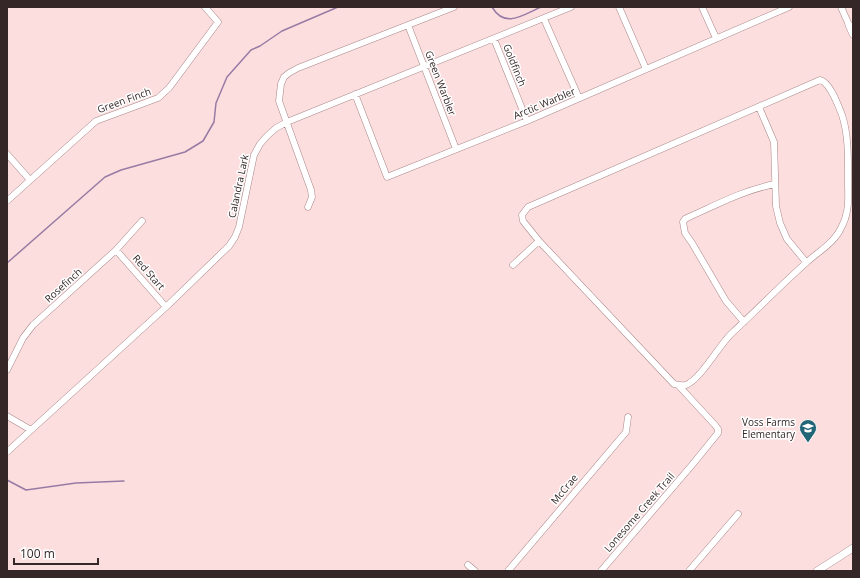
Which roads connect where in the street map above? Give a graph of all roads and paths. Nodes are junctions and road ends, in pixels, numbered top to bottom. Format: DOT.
graph roads {
  1 [pos="205,7"];
  2 [pos="454,7"];
  3 [pos="571,7"];
  4 [pos="619,7"];
  5 [pos="702,7"];
  6 [pos="789,7"];
  7 [pos="841,7"];
  8 [pos="780,9"];
  9 [pos="544,19"];
  10 [pos="408,25"];
  11 [pos="849,25"];
  12 [pos="853,34"];
  13 [pos="716,38"];
  14 [pos="494,39"];
  15 [pos="424,66"];
  16 [pos="646,69"];
  17 [pos="355,94"];
  18 [pos="579,98"];
  19 [pos="759,107"];
  20 [pos="527,121"];
  21 [pos="287,122"];
  22 [pos="850,148"];
  23 [pos="456,149"];
  24 [pos="7,154"];
  25 [pos="30,180"];
  26 [pos="775,184"];
  27 [pos="7,200"];
  28 [pos="308,207"];
  29 [pos="142,221"];
  30 [pos="539,241"];
  31 [pos="116,250"];
  32 [pos="806,262"];
  33 [pos="513,265"];
  34 [pos="166,307"];
  35 [pos="744,322"];
  36 [pos="7,370"];
  37 [pos="679,386"];
  38 [pos="7,416"];
  39 [pos="628,417"];
  40 [pos="31,430"];
  41 [pos="7,452"];
  42 [pos="738,514"];
  43 [pos="853,548"];
  44 [pos="468,565"];
  45 [pos="475,571"];
  46 [pos="508,571"];
  47 [pos="601,571"];
  48 [pos="689,571"];
  49 [pos="817,571"];
  1 -- 25 [label="street, Green Finch"];
  2 -- 10 [label="street"];
  3 -- 9 [label="street, Calandra Lark"];
  4 -- 16 [label="street"];
  5 -- 13 [label="street"];
  6 -- 8 [label="street, Arctic Warbler"];
  7 -- 11 [label="street"];
  8 -- 13 [label="street, Arctic Warbler"];
  9 -- 14 [label="street, Calandra Lark"];
  9 -- 18 [label="street"];
  10 -- 15 [label="street, Green Warbler"];
  10 -- 21 [label="street"];
  11 -- 12 [label="street"];
  13 -- 16 [label="street, Arctic Warbler"];
  14 -- 15 [label="street, Calandra Lark"];
  14 -- 20 [label="street, Goldfinch"];
  15 -- 17 [label="street, Calandra Lark"];
  15 -- 23 [label="street, Green Warbler"];
  16 -- 18 [label="street, Arctic Warbler"];
  17 -- 21 [label="street, Calandra Lark"];
  17 -- 23 [label="street, Arctic Warbler"];
  18 -- 20 [label="street, Arctic Warbler"];
  19 -- 22 [label="street"];
  19 -- 26 [label="street"];
  19 -- 30 [label="street"];
  20 -- 23 [label="street, Arctic Warbler"];
  21 -- 28 [label="street"];
  21 -- 34 [label="street, Calandra Lark"];
  22 -- 32 [label="street"];
  24 -- 25 [label="street"];
  25 -- 27 [label="street, Green Finch"];
  26 -- 32 [label="street"];
  26 -- 35 [label="street"];
  29 -- 31 [label="street, Rosefinch"];
  30 -- 33 [label="street"];
  30 -- 37 [label="street"];
  31 -- 34 [label="street, Red Start"];
  31 -- 36 [label="street, Rosefinch"];
  32 -- 35 [label="street"];
  34 -- 40 [label="street, Calandra Lark"];
  35 -- 37 [label="street"];
  37 -- 47 [label="street, Lonesome Creek Trail"];
  38 -- 40 [label="street"];
  39 -- 46 [label="street, McCrae"];
  40 -- 41 [label="street, Calandra Lark"];
  42 -- 48 [label="street"];
  43 -- 49 [label="street"];
  44 -- 45 [label="street"];
}
